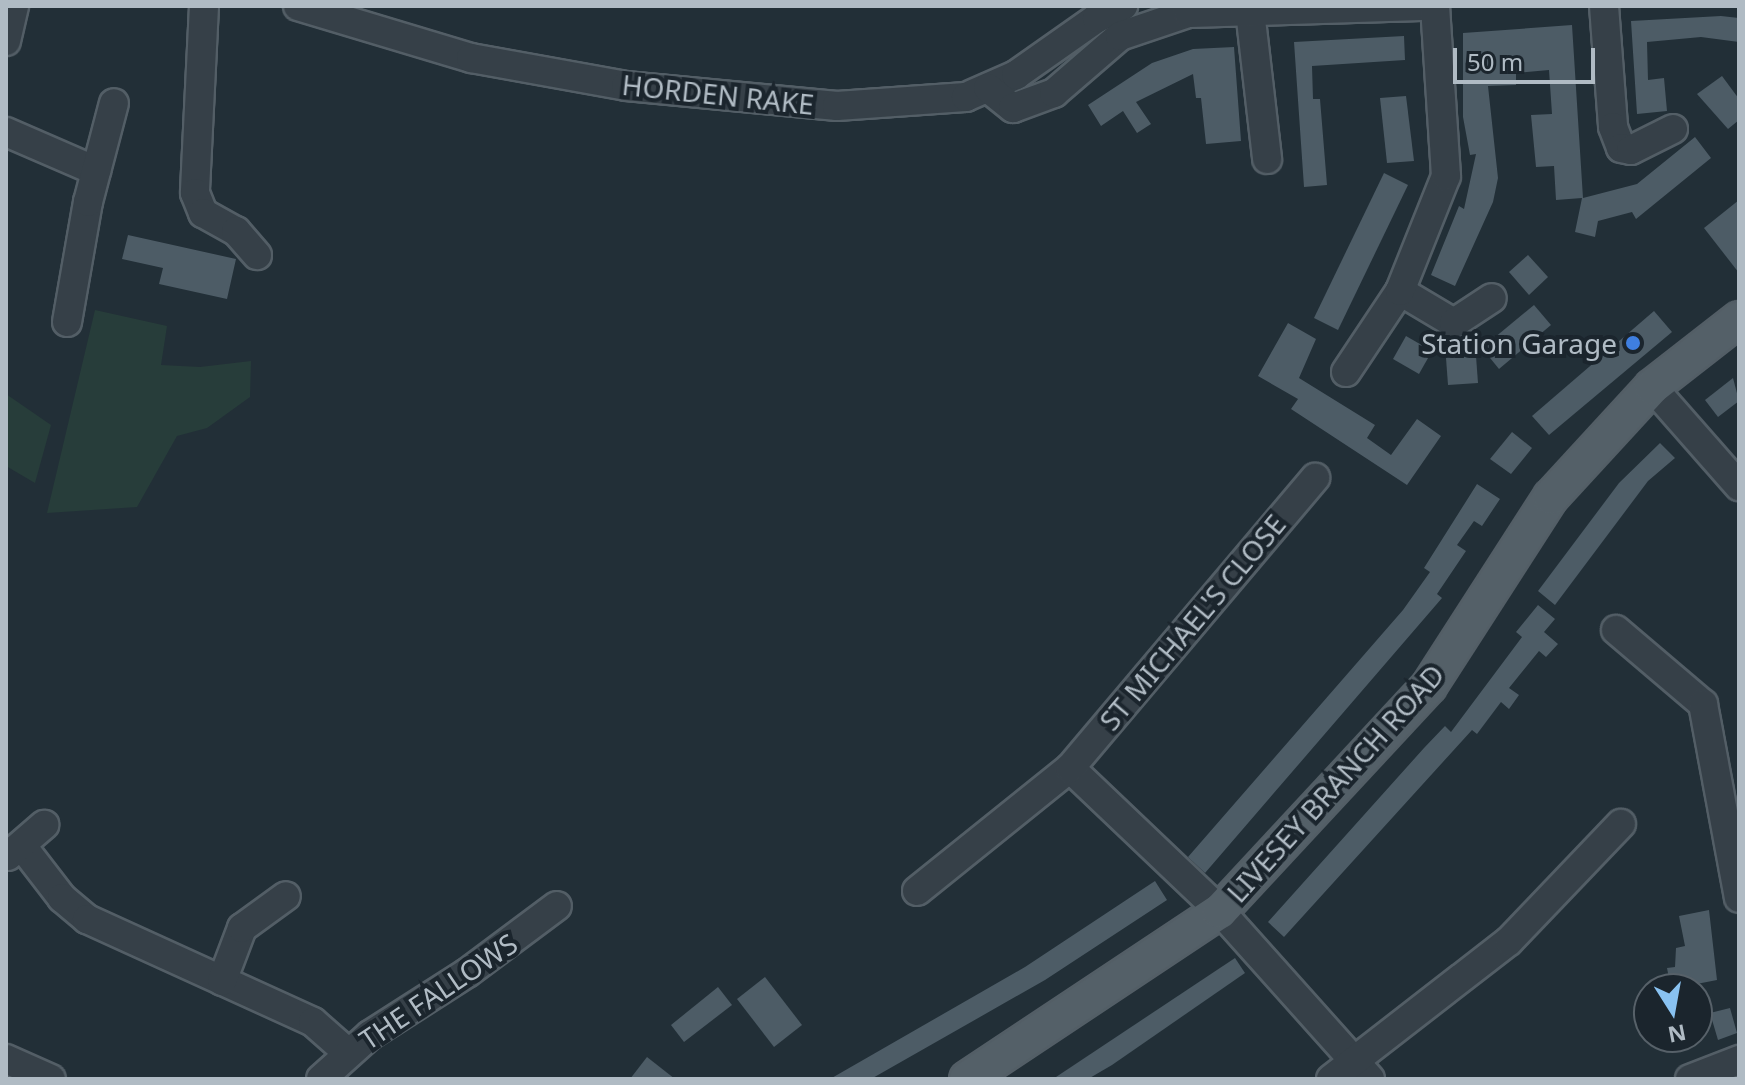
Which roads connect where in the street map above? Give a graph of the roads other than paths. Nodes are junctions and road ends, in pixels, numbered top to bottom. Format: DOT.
graph roads {
  1 [pos="14,6"];
  2 [pos="204,6"];
  3 [pos="298,6"];
  4 [pos="1123,6"];
  5 [pos="1424,6"];
  6 [pos="1435,6"];
  7 [pos="1604,6"];
  8 [pos="1250,11"];
  9 [pos="6,41"];
  10 [pos="988,88"];
  11 [pos="114,103"];
  12 [pos="1673,129"];
  13 [pos="6,132"];
  14 [pos="1267,159"];
  15 [pos="96,171"];
  16 [pos="257,255"];
  17 [pos="1400,291"];
  18 [pos="1492,298"];
  19 [pos="1739,319"];
  20 [pos="67,322"];
  21 [pos="1346,372"];
  22 [pos="1652,387"];
  23 [pos="1315,478"];
  24 [pos="1739,486"];
  25 [pos="1616,630"];
  26 [pos="1070,768"];
  27 [pos="1621,824"];
  28 [pos="44,825"];
  29 [pos="14,852"];
  30 [pos="917,891"];
  31 [pos="286,896"];
  32 [pos="1739,898"];
  33 [pos="557,906"];
  34 [pos="1220,911"];
  35 [pos="222,981"];
  36 [pos="347,1052"];
  37 [pos="6,1059"];
  38 [pos="1739,1060"];
  39 [pos="1362,1070"];
  40 [pos="51,1079"];
  41 [pos="321,1079"];
  42 [pos="967,1079"];
  43 [pos="1331,1079"];
  44 [pos="1690,1079"];
  1 -- 9 [label="street"];
  2 -- 16 [label="street"];
  3 -- 10 [label="street, HORDEN RAKE"];
  4 -- 10 [label="street, HORDEN RAKE"];
  5 -- 8 [label="street"];
  6 -- 17 [label="street"];
  7 -- 12 [label="street"];
  8 -- 10 [label="street"];
  8 -- 14 [label="street"];
  11 -- 15 [label="street"];
  13 -- 15 [label="street"];
  15 -- 20 [label="street"];
  17 -- 18 [label="street"];
  17 -- 21 [label="street"];
  19 -- 22 [label="main road, LIVESEY BRANCH ROAD"];
  22 -- 24 [label="street"];
  22 -- 34 [label="main road, LIVESEY BRANCH ROAD"];
  23 -- 26 [label="street, ST MICHAEL'S CLOSE"];
  25 -- 32 [label="street"];
  26 -- 30 [label="street, ST MICHAEL'S CLOSE"];
  26 -- 34 [label="street"];
  27 -- 39 [label="street"];
  28 -- 29 [label="street"];
  29 -- 35 [label="street"];
  31 -- 35 [label="street"];
  33 -- 36 [label="street, THE FALLOWS"];
  34 -- 39 [label="street"];
  34 -- 42 [label="main road, LIVESEY BRANCH ROAD"];
  35 -- 36 [label="street"];
  36 -- 41 [label="street, THE FALLOWS"];
  37 -- 40 [label="street"];
  38 -- 44 [label="street"];
  39 -- 43 [label="street"];
}
